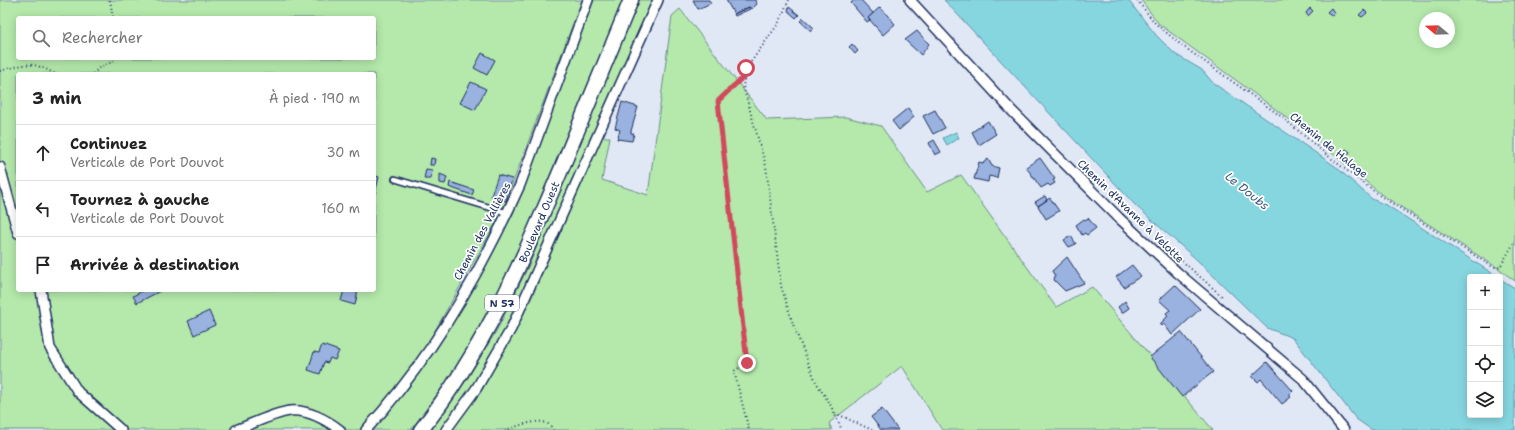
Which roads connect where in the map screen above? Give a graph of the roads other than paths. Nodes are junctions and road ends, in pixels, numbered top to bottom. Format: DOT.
graph roads {
  1 [pos="588,0"];
  2 [pos="631,0"];
  3 [pos="658,0"];
  4 [pos="910,0"];
  5 [pos="0,167"];
  6 [pos="395,179"];
  7 [pos="508,213"];
  8 [pos="16,226"];
  9 [pos="41,292"];
  10 [pos="121,430"];
  11 [pos="236,430"];
  12 [pos="340,430"];
  13 [pos="366,430"];
  14 [pos="421,430"];
  15 [pos="446,430"];
  16 [pos="1344,430"];
  1 -- 7 [label="street, Chemin des Vallières"];
  2 -- 14 [label="main road, Boulevard Ouest / N 57"];
  3 -- 15 [label="street"];
  4 -- 16 [label="street, Chemin d'Avanne à Velotte"];
  5 -- 8 [label="street"];
  6 -- 7 [label="lane"];
  7 -- 13 [label="street, Chemin des Vallières"];
  9 -- 10 [label="street"];
  11 -- 12 [label="street"];
}
